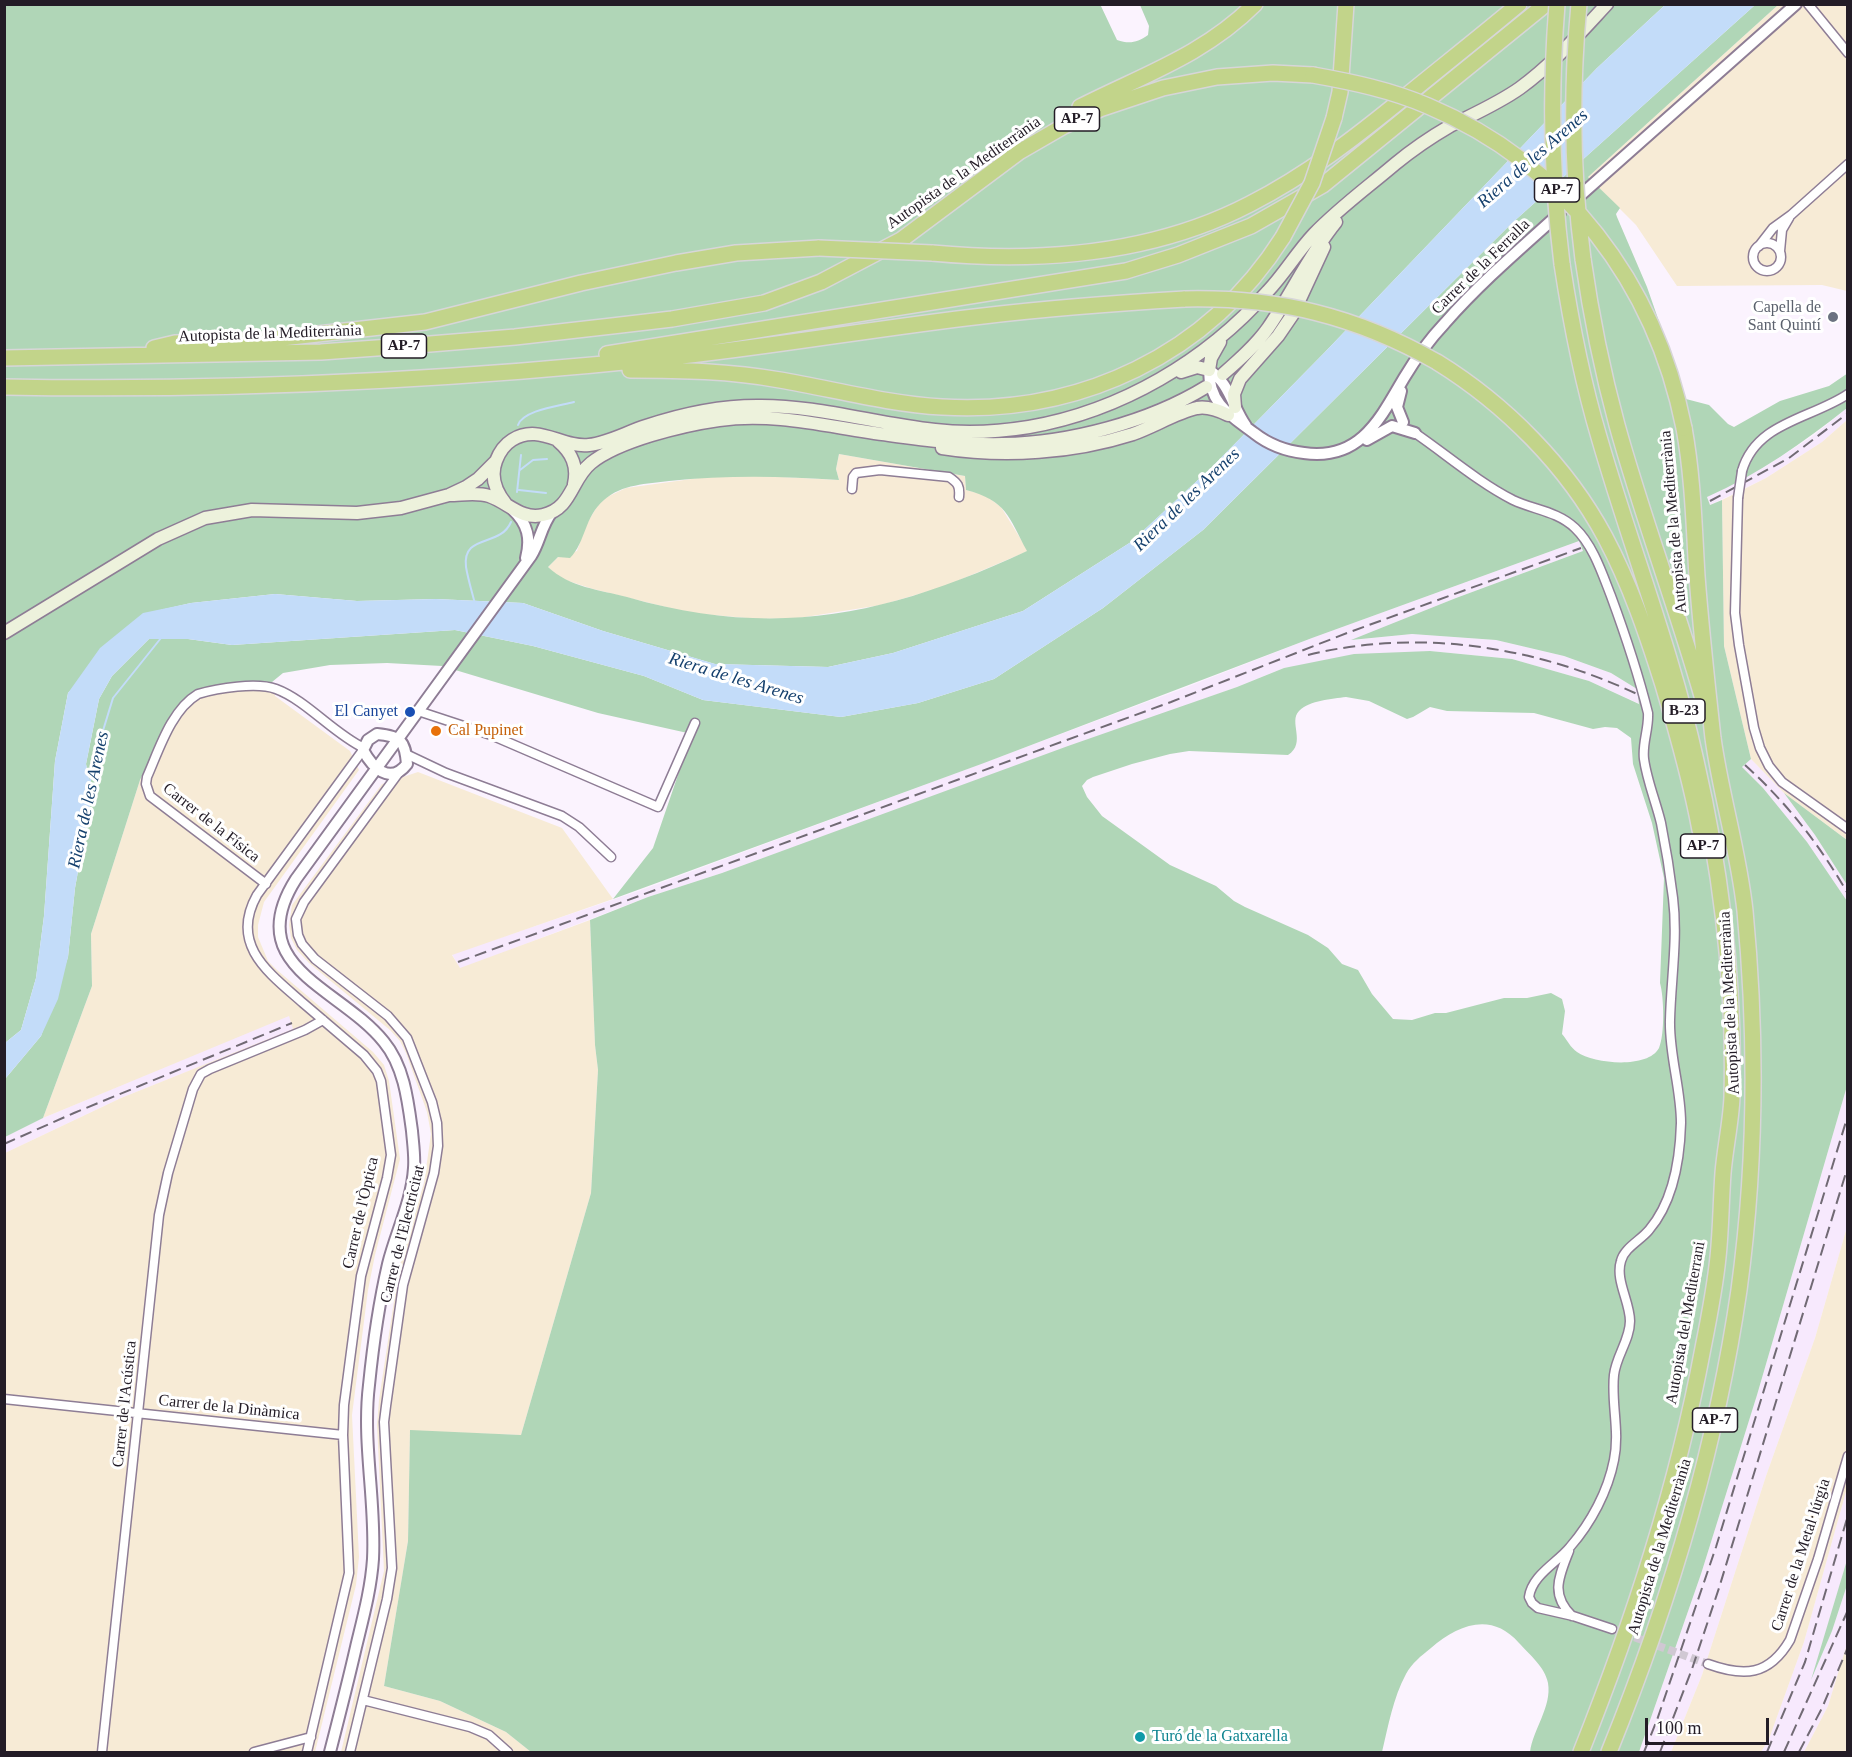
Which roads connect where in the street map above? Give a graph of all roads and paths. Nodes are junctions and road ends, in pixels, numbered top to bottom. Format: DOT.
graph roads {
  1 [pos="1255,4"];
  2 [pos="1346,4"];
  3 [pos="1519,4"];
  4 [pos="1546,4"];
  5 [pos="1557,4"];
  6 [pos="1580,4"];
  7 [pos="1607,4"];
  8 [pos="1796,4"];
  9 [pos="1808,4"];
  10 [pos="1848,53"];
  11 [pos="1848,164"];
  12 [pos="1371,184"];
  13 [pos="1791,215"];
  14 [pos="1338,219"];
  15 [pos="1759,246"];
  16 [pos="1780,252"];
  17 [pos="874,253"];
  18 [pos="1225,333"];
  19 [pos="135,354"];
  20 [pos="4,358"];
  21 [pos="1209,370"];
  22 [pos="524,371"];
  23 [pos="505,372"];
  24 [pos="1223,374"];
  25 [pos="1404,378"];
  26 [pos="1161,380"];
  27 [pos="4,387"];
  28 [pos="1206,387"];
  29 [pos="1848,394"];
  30 [pos="1233,411"];
  31 [pos="1382,417"];
  32 [pos="1403,422"];
  33 [pos="1415,433"];
  34 [pos="889,435"];
  35 [pos="556,439"];
  36 [pos="1343,449"];
  37 [pos="496,461"];
  38 [pos="852,489"];
  39 [pos="573,491"];
  40 [pos="449,495"];
  41 [pos="958,497"];
  42 [pos="510,507"];
  43 [pos="552,512"];
  44 [pos="522,569"];
  45 [pos="4,633"];
  46 [pos="418,711"];
  47 [pos="695,723"];
  48 [pos="398,738"];
  49 [pos="1714,742"];
  50 [pos="364,749"];
  51 [pos="404,763"];
  52 [pos="354,764"];
  53 [pos="377,768"];
  54 [pos="381,797"];
  55 [pos="1848,829"];
  56 [pos="611,857"];
  57 [pos="266,884"];
  58 [pos="323,1020"];
  59 [pos="1724,1171"];
  60 [pos="4,1399"];
  61 [pos="140,1413"];
  62 [pos="343,1435"];
  63 [pos="1848,1456"];
  64 [pos="1673,1480"];
  65 [pos="1570,1548"];
  66 [pos="1573,1616"];
  67 [pos="1612,1629"];
  68 [pos="1708,1664"];
  69 [pos="363,1700"];
  70 [pos="311,1737"];
  71 [pos="102,1752"];
  72 [pos="254,1752"];
  73 [pos="307,1752"];
  74 [pos="330,1752"];
  75 [pos="350,1752"];
  76 [pos="508,1752"];
  77 [pos="1581,1752"];
  78 [pos="1609,1752"];
  1 -- 17 [label="highway"];
  2 -- 22 [label="highway, bridge"];
  3 -- 19 [label="highway, bridge"];
  4 -- 23 [label="highway"];
  5 -- 59 [label="highway, B-23, bridge"];
  6 -- 49 [label="highway, B-23, bridge"];
  7 -- 12 [label="main road"];
  8 -- 25 [label="street, Carrer de la Ferralla"];
  9 -- 10 [label="street"];
  11 -- 13 [label="street"];
  12 -- 14 [label="main road"];
  12 -- 18 [label="main road"];
  13 -- 15 [label="street"];
  13 -- 16 [label="street"];
  14 -- 24 [label="main road"];
  14 -- 30 [label="main road"];
  15 -- 16 [label="street"];
  15 -- 16 [label="street"];
  17 -- 19 [label="highway, Autopista de la Mediterrània / AP-7"];
  17 -- 49 [label="highway, Autopista de la Mediterrània / AP-7, bridge"];
  18 -- 21 [label="main road"];
  18 -- 26 [label="main road"];
  19 -- 20 [label="highway, Autopista de la Mediterrània / AP-7"];
  21 -- 26 [label="main road"];
  21 -- 30 [label="street"];
  22 -- 23 [label="highway, Autopista de la Mediterrània / AP-7"];
  22 -- 59 [label="highway, Autopista de la Mediterrània / AP-7, bridge"];
  23 -- 27 [label="highway, Autopista de la Mediterrània / AP-7"];
  25 -- 31 [label="street, Carrer de la Ferralla"];
  25 -- 32 [label="street"];
  26 -- 35 [label="main road"];
  28 -- 34 [label="main road"];
  29 -- 55 [label="street, bridge"];
  30 -- 34 [label="main road"];
  30 -- 36 [label="street, Carrer de la Ferralla"];
  31 -- 32 [label="street"];
  31 -- 36 [label="street, Carrer de la Ferralla"];
  32 -- 33 [label="street"];
  33 -- 36 [label="street"];
  33 -- 65 [label="street"];
  34 -- 39 [label="main road"];
  35 -- 37 [label="main road"];
  35 -- 39 [label="main road"];
  37 -- 40 [label="main road"];
  37 -- 42 [label="main road"];
  38 -- 41 [label="street"];
  39 -- 43 [label="main road"];
  40 -- 42 [label="main road"];
  40 -- 45 [label="main road"];
  42 -- 43 [label="main road"];
  42 -- 44 [label="street"];
  43 -- 44 [label="street"];
  44 -- 46 [label="street"];
  46 -- 47 [label="street"];
  46 -- 48 [label="street"];
  48 -- 50 [label="street"];
  48 -- 51 [label="street"];
  48 -- 53 [label="street"];
  49 -- 78 [label="highway, Autopista de la Mediterrània / AP-7"];
  50 -- 52 [label="street, Carrer de l'Òptica"];
  50 -- 53 [label="street"];
  50 -- 57 [label="street, Carrer de la Física"];
  51 -- 53 [label="street"];
  51 -- 54 [label="street, Carrer de l'Electricitat"];
  51 -- 56 [label="street"];
  52 -- 53 [label="street"];
  52 -- 57 [label="street, Carrer de l'Òptica"];
  53 -- 54 [label="street, Carrer de l'Electricitat"];
  53 -- 74 [label="street"];
  54 -- 69 [label="street, Carrer de l'Electricitat"];
  57 -- 58 [label="street, Carrer de l'Òptica"];
  58 -- 61 [label="street, Carrer de l'Acústica"];
  58 -- 62 [label="street, Carrer de l'Òptica"];
  59 -- 64 [label="highway, Autopista del Mediterrani / AP-7"];
  60 -- 61 [label="street, Carrer de la Dinàmica"];
  61 -- 62 [label="street, Carrer de la Dinàmica"];
  61 -- 71 [label="street, Carrer de l'Acústica"];
  62 -- 70 [label="street, Carrer de l'Òptica"];
  63 -- 68 [label="street, Carrer de la Metal·lúrgia"];
  64 -- 77 [label="highway, Autopista de la Mediterrània / AP-7"];
  65 -- 66 [label="street"];
  65 -- 66 [label="street"];
  66 -- 67 [label="street"];
  69 -- 75 [label="street, Carrer de l'Electricitat"];
  69 -- 76 [label="street"];
  70 -- 72 [label="street"];
  70 -- 73 [label="street, Carrer de l'Òptica"];
}
